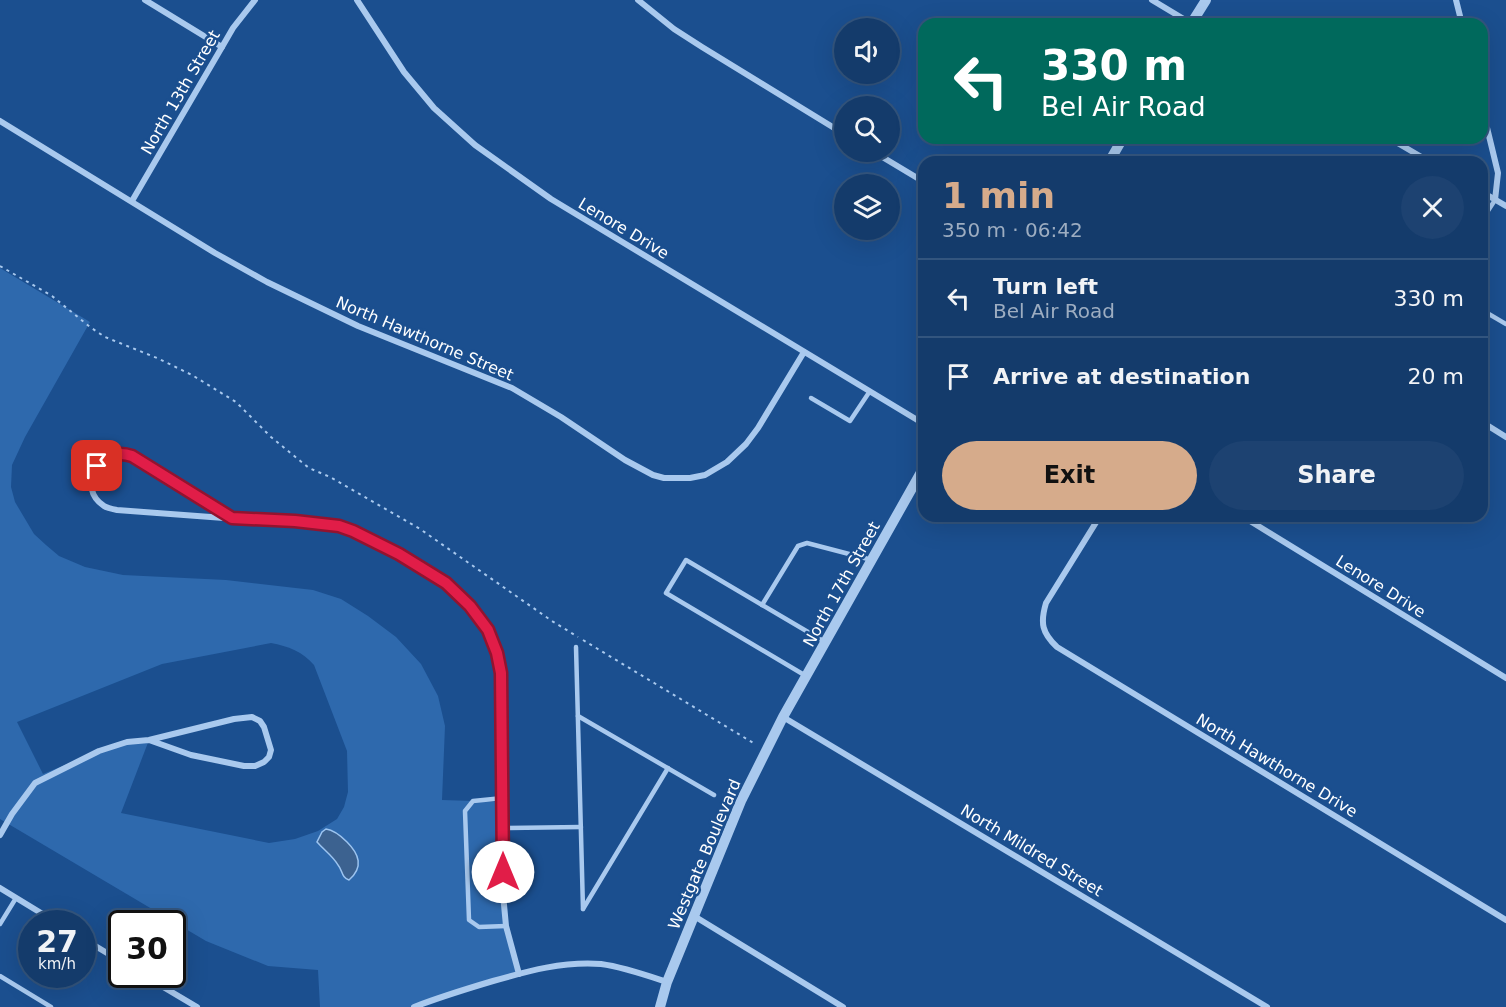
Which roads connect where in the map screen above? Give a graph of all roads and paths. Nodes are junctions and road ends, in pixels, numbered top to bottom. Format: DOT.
graph roads {
  1 [pos="145,0"];
  2 [pos="255,0"];
  3 [pos="357,0"];
  4 [pos="638,0"];
  5 [pos="1152,0"];
  6 [pos="1206,0"];
  7 [pos="1456,0"];
  8 [pos="1182,18"];
  9 [pos="1196,18"];
  10 [pos="1460,18"];
  11 [pos="222,47"];
  12 [pos="0,121"];
  13 [pos="834,128"];
  14 [pos="1488,132"];
  15 [pos="1399,144"];
  16 [pos="1420,156"];
  17 [pos="891,162"];
  18 [pos="918,178"];
  19 [pos="1488,196"];
  20 [pos="1495,200"];
  21 [pos="132,201"];
  22 [pos="1506,206"];
  23 [pos="1488,211"];
  24 [pos="0,266"];
  25 [pos="1488,314"];
  26 [pos="1506,324"];
  27 [pos="804,352"];
  28 [pos="870,392"];
  29 [pos="811,398"];
  30 [pos="918,420"];
  31 [pos="1488,426"];
  32 [pos="1506,437"];
  33 [pos="918,478"];
  34 [pos="232,518"];
  35 [pos="1096,522"];
  36 [pos="1252,522"];
  37 [pos="872,560"];
  38 [pos="762,605"];
  39 [pos="825,642"];
  40 [pos="576,647"];
  41 [pos="806,676"];
  42 [pos="1506,678"];
  43 [pos="578,716"];
  44 [pos="783,717"];
  45 [pos="149,740"];
  46 [pos="766,751"];
  47 [pos="668,768"];
  48 [pos="714,795"];
  49 [pos="503,798"];
  50 [pos="581,827"];
  51 [pos="503,828"];
  52 [pos="0,835"];
  53 [pos="0,888"];
  54 [pos="16,898"];
  55 [pos="36,910"];
  56 [pos="693,915"];
  57 [pos="1506,920"];
  58 [pos="0,924"];
  59 [pos="506,926"];
  60 [pos="519,974"];
  61 [pos="0,976"];
  62 [pos="667,982"];
  63 [pos="165,988"];
  64 [pos="51,1007"];
  65 [pos="197,1007"];
  66 [pos="414,1007"];
  67 [pos="660,1007"];
  68 [pos="843,1007"];
  69 [pos="1268,1007"];
  1 -- 11 [label="street"];
  2 -- 11 [label="street, North 13th Street"];
  3 -- 27 [label="street, Lenore Drive"];
  4 -- 13 [label="street"];
  5 -- 8 [label="street"];
  6 -- 9 [label="street"];
  7 -- 10 [label="street"];
  11 -- 21 [label="street, North 13th Street"];
  12 -- 21 [label="street, North Hawthorne Street"];
  14 -- 20 [label="street"];
  15 -- 16 [label="street"];
  17 -- 18 [label="street"];
  19 -- 20 [label="street"];
  20 -- 22 [label="street"];
  20 -- 23 [label="lane"];
  21 -- 27 [label="street, North Hawthorne Street"];
  24 -- 46 [label="path"];
  25 -- 26 [label="lane"];
  27 -- 28 [label="street, Lenore Drive"];
  28 -- 29 [label="lane"];
  28 -- 30 [label="street, Lenore Drive"];
  31 -- 32 [label="street"];
  33 -- 37 [label="street, North 17th Street"];
  34 -- 34 [label="street"];
  34 -- 49 [label="street"];
  35 -- 57 [label="street, North Hawthorne Drive"];
  36 -- 42 [label="street, Lenore Drive"];
  37 -- 38 [label="lane"];
  37 -- 39 [label="street, North 17th Street"];
  38 -- 39 [label="lane"];
  38 -- 41 [label="lane"];
  39 -- 41 [label="street, North 17th Street"];
  40 -- 43 [label="lane"];
  41 -- 44 [label="street, North 17th Street"];
  43 -- 47 [label="lane"];
  43 -- 50 [label="lane"];
  44 -- 46 [label="street, Westgate Boulevard"];
  44 -- 69 [label="street, North Mildred Street"];
  45 -- 45 [label="street"];
  45 -- 52 [label="street"];
  46 -- 56 [label="street, Westgate Boulevard"];
  47 -- 48 [label="lane"];
  47 -- 50 [label="lane"];
  49 -- 51 [label="street"];
  49 -- 59 [label="lane"];
  50 -- 51 [label="lane"];
  51 -- 59 [label="street"];
  53 -- 54 [label="street"];
  54 -- 55 [label="street"];
  54 -- 58 [label="lane"];
  56 -- 62 [label="street, Westgate Boulevard"];
  56 -- 68 [label="street"];
  59 -- 60 [label="street"];
  60 -- 62 [label="street"];
  60 -- 66 [label="street"];
  61 -- 64 [label="lane"];
  62 -- 67 [label="street, Westgate Boulevard"];
  63 -- 65 [label="street"];
}
